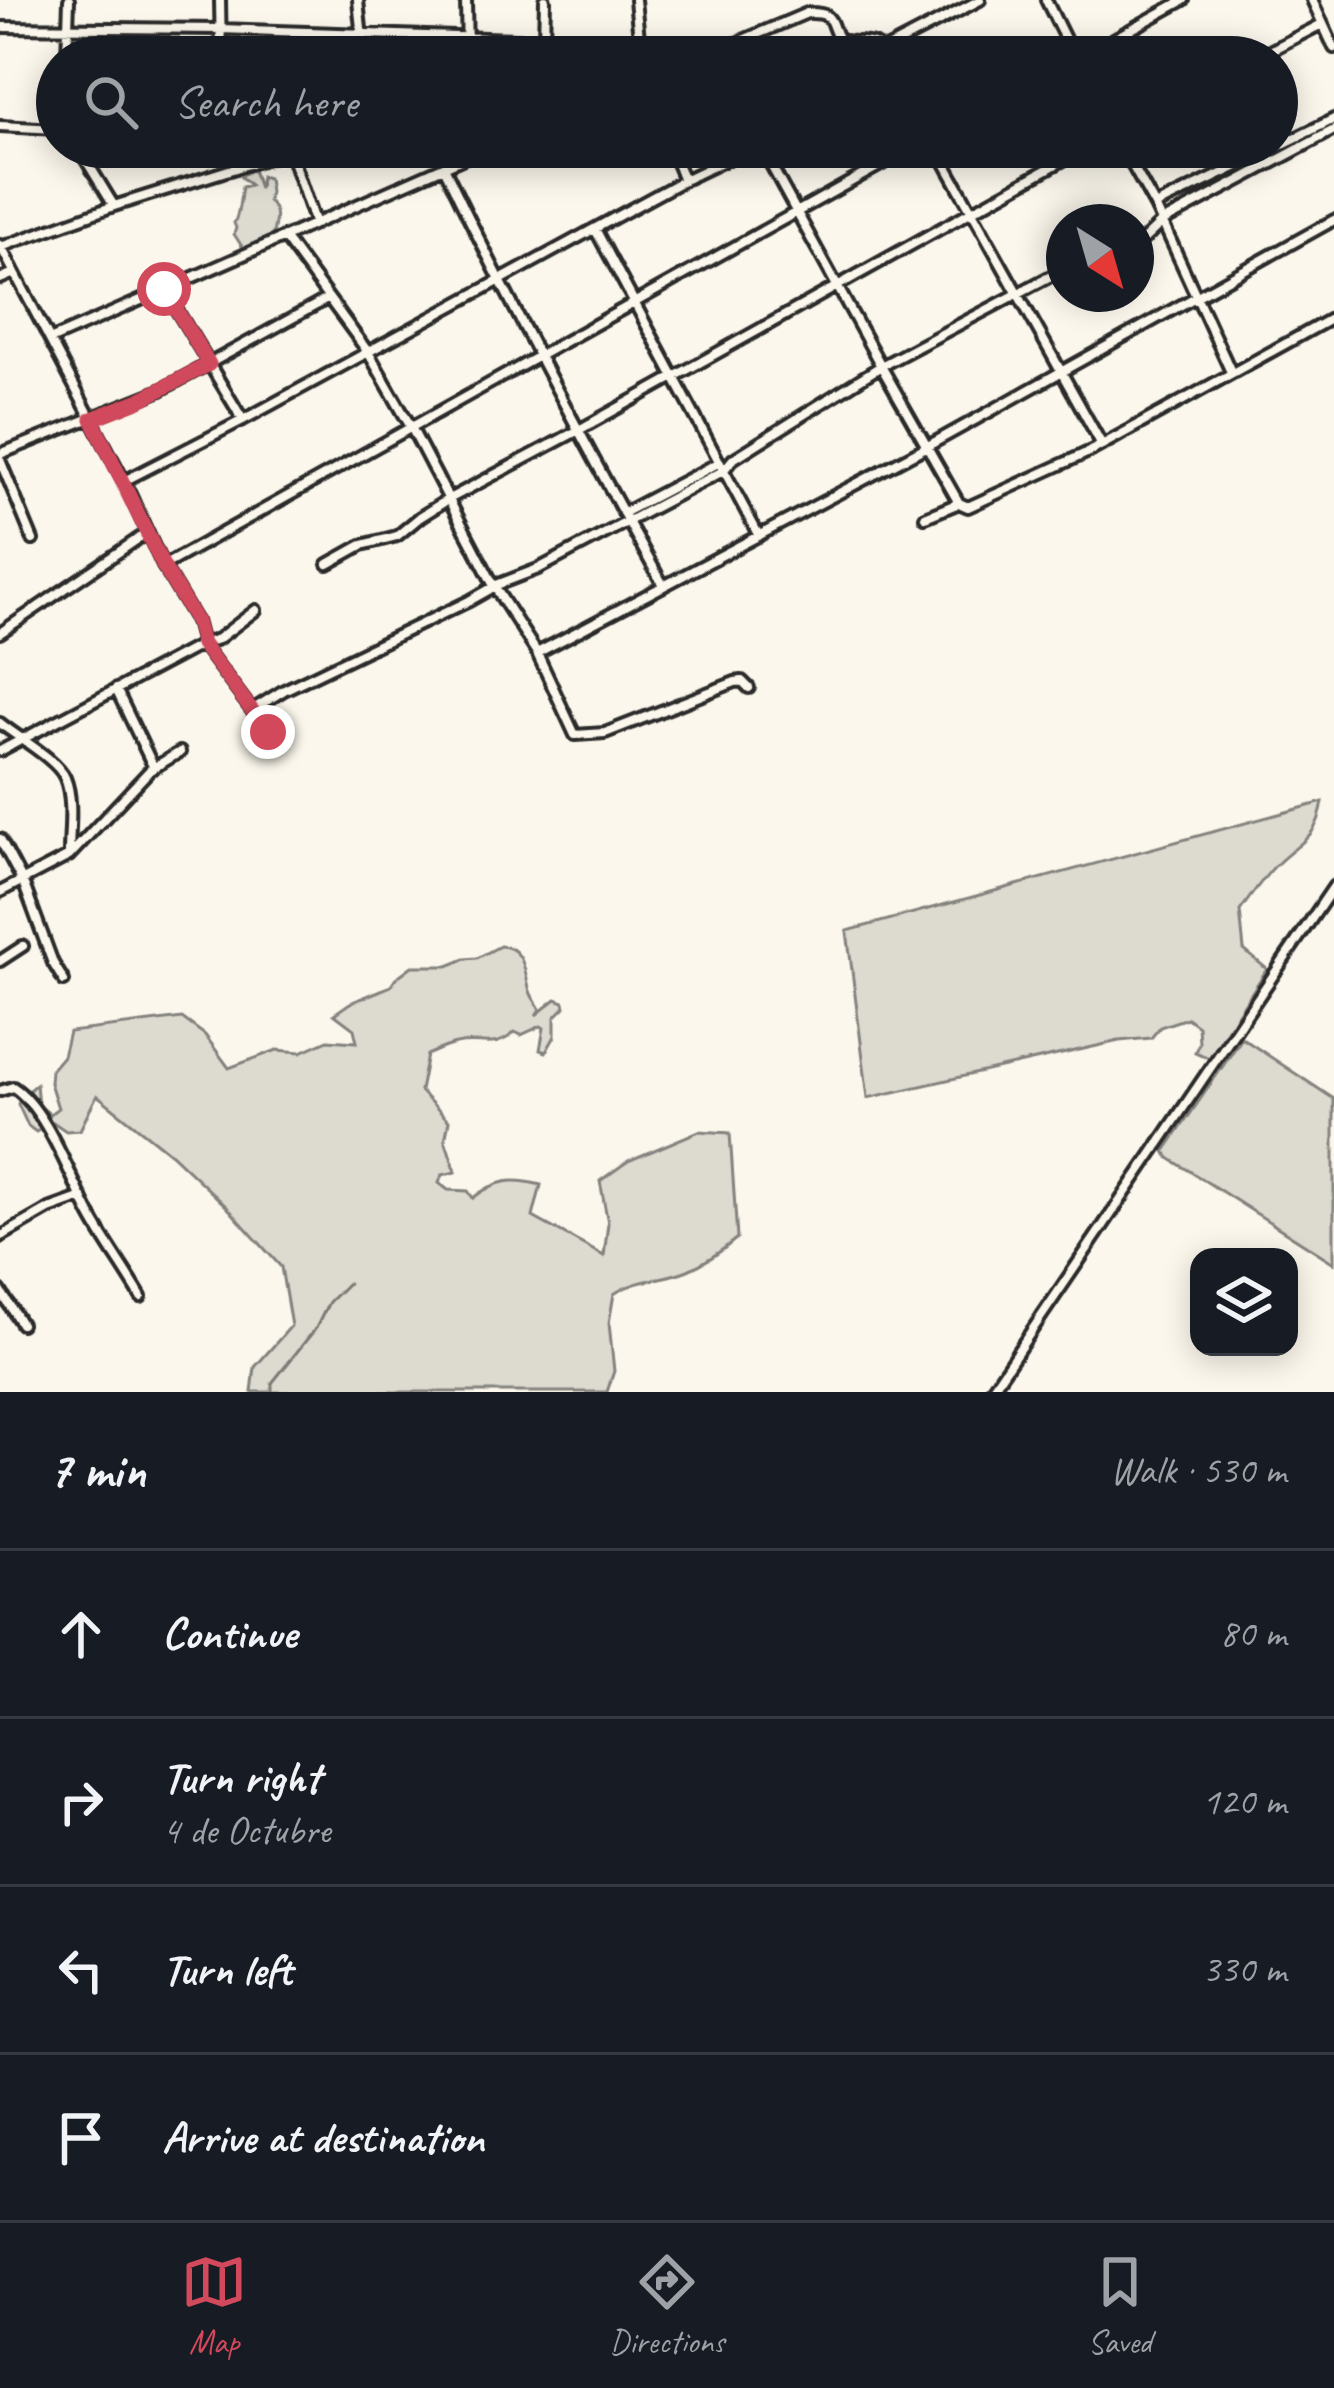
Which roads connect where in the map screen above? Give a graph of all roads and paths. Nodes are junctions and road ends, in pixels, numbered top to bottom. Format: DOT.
graph roads {
  1 [pos="69,0"];
  2 [pos="220,0"];
  3 [pos="358,0"];
  4 [pos="466,0"];
  5 [pos="545,0"];
  6 [pos="634,0"];
  7 [pos="814,0"];
  8 [pos="980,0"];
  9 [pos="1046,0"];
  10 [pos="1184,0"];
  11 [pos="1312,0"];
  12 [pos="822,12"];
  13 [pos="1322,24"];
  14 [pos="0,27"];
  15 [pos="68,29"];
  16 [pos="221,29"];
  17 [pos="362,33"];
  18 [pos="68,36"];
  19 [pos="221,36"];
  20 [pos="362,36"];
  21 [pos="440,36"];
  22 [pos="466,36"];
  23 [pos="544,36"];
  24 [pos="638,36"];
  25 [pos="753,36"];
  26 [pos="838,36"];
  27 [pos="916,36"];
  28 [pos="1066,36"];
  29 [pos="1116,36"];
  30 [pos="1298,36"];
  31 [pos="1334,49"];
  32 [pos="1334,119"];
  33 [pos="0,126"];
  34 [pos="36,128"];
  35 [pos="1334,130"];
  36 [pos="1298,137"];
  37 [pos="1298,149"];
  38 [pos="91,168"];
  39 [pos="231,168"];
  40 [pos="296,168"];
  41 [pos="442,168"];
  42 [pos="444,168"];
  43 [pos="679,168"];
  44 [pos="711,168"];
  45 [pos="770,168"];
  46 [pos="877,168"];
  47 [pos="948,168"];
  48 [pos="1050,168"];
  49 [pos="1134,168"];
  50 [pos="1234,168"];
  51 [pos="1263,168"];
  52 [pos="684,180"];
  53 [pos="114,206"];
  54 [pos="1155,206"];
  55 [pos="974,212"];
  56 [pos="797,213"];
  57 [pos="1334,220"];
  58 [pos="1162,222"];
  59 [pos="315,224"];
  60 [pos="595,229"];
  61 [pos="1154,230"];
  62 [pos="284,237"];
  63 [pos="0,246"];
  64 [pos="14,273"];
  65 [pos="1046,278"];
  66 [pos="0,279"];
  67 [pos="498,280"];
  68 [pos="837,287"];
  69 [pos="164,289"];
  70 [pos="1016,293"];
  71 [pos="1196,296"];
  72 [pos="327,298"];
  73 [pos="632,303"];
  74 [pos="1334,317"];
  75 [pos="50,340"];
  76 [pos="368,352"];
  77 [pos="539,357"];
  78 [pos="209,364"];
  79 [pos="881,366"];
  80 [pos="1060,370"];
  81 [pos="1231,372"];
  82 [pos="674,376"];
  83 [pos="92,419"];
  84 [pos="243,420"];
  85 [pos="410,427"];
  86 [pos="577,431"];
  87 [pos="1102,445"];
  88 [pos="926,448"];
  89 [pos="0,457"];
  90 [pos="721,466"];
  91 [pos="124,481"];
  92 [pos="447,500"];
  93 [pos="959,503"];
  94 [pos="625,517"];
  95 [pos="926,517"];
  96 [pos="148,532"];
  97 [pos="758,536"];
  98 [pos="33,540"];
  99 [pos="328,564"];
  100 [pos="163,566"];
  101 [pos="663,585"];
  102 [pos="494,586"];
  103 [pos="256,610"];
  104 [pos="0,633"];
  105 [pos="202,644"];
  106 [pos="537,652"];
  107 [pos="749,688"];
  108 [pos="116,689"];
  109 [pos="252,710"];
  110 [pos="0,723"];
  111 [pos="268,732"];
  112 [pos="21,740"];
  113 [pos="0,751"];
  114 [pos="179,752"];
  115 [pos="154,768"];
  116 [pos="0,838"];
  117 [pos="69,856"];
  118 [pos="22,882"];
  119 [pos="1334,886"];
  120 [pos="0,892"];
  121 [pos="23,946"];
  122 [pos="0,962"];
  123 [pos="64,981"];
  124 [pos="0,1091"];
  125 [pos="82,1197"];
  126 [pos="0,1237"];
  127 [pos="0,1290"];
  128 [pos="141,1297"];
  129 [pos="5,1308"];
  130 [pos="21,1324"];
  131 [pos="991,1392"];
  1 -- 15 [label="street"];
  2 -- 16 [label="street"];
  3 -- 17 [label="street"];
  4 -- 22 [label="street"];
  5 -- 23 [label="street"];
  6 -- 24 [label="street"];
  7 -- 12 [label="street"];
  8 -- 27 [label="street"];
  9 -- 28 [label="street"];
  10 -- 29 [label="street"];
  11 -- 13 [label="street"];
  12 -- 25 [label="street"];
  12 -- 26 [label="street"];
  13 -- 30 [label="street"];
  13 -- 31 [label="street"];
  14 -- 15 [label="street"];
  15 -- 16 [label="street"];
  15 -- 18 [label="street"];
  16 -- 17 [label="street"];
  16 -- 19 [label="street"];
  17 -- 20 [label="street"];
  17 -- 21 [label="street"];
  32 -- 36 [label="street"];
  33 -- 34 [label="street"];
  35 -- 37 [label="street"];
  38 -- 53 [label="street"];
  39 -- 53 [label="street"];
  40 -- 59 [label="street"];
  41 -- 59 [label="street"];
  42 -- 67 [label="street"];
  43 -- 52 [label="street"];
  44 -- 52 [label="street"];
  45 -- 56 [label="street"];
  46 -- 56 [label="street"];
  47 -- 55 [label="street"];
  48 -- 55 [label="street"];
  49 -- 54 [label="street"];
  50 -- 54 [label="street"];
  51 -- 58 [label="street"];
  52 -- 60 [label="street"];
  53 -- 63 [label="street"];
  54 -- 58 [label="street"];
  55 -- 68 [label="street"];
  55 -- 70 [label="street"];
  56 -- 68 [label="street"];
  56 -- 73 [label="street"];
  57 -- 71 [label="street"];
  58 -- 61 [label="street"];
  58 -- 71 [label="street"];
  59 -- 62 [label="street"];
  60 -- 67 [label="street"];
  60 -- 73 [label="street"];
  62 -- 69 [label="street"];
  62 -- 72 [label="street"];
  63 -- 64 [label="street"];
  64 -- 66 [label="street"];
  64 -- 75 [label="street"];
  65 -- 70 [label="street"];
  67 -- 76 [label="street"];
  67 -- 77 [label="street"];
  68 -- 79 [label="street"];
  68 -- 82 [label="street"];
  69 -- 75 [label="street"];
  69 -- 78 [label="street"];
  70 -- 79 [label="street"];
  70 -- 80 [label="street"];
  71 -- 80 [label="street"];
  71 -- 81 [label="street"];
  72 -- 76 [label="street"];
  72 -- 78 [label="street"];
  73 -- 77 [label="street"];
  73 -- 82 [label="street"];
  74 -- 81 [label="street"];
  75 -- 83 [label="street"];
  76 -- 84 [label="street"];
  76 -- 85 [label="street"];
  77 -- 85 [label="street"];
  77 -- 86 [label="street"];
  78 -- 83 [label="street"];
  78 -- 84 [label="street"];
  79 -- 88 [label="street"];
  79 -- 90 [label="street"];
  80 -- 87 [label="street"];
  80 -- 88 [label="street"];
  81 -- 87 [label="street"];
  82 -- 86 [label="street"];
  82 -- 90 [label="street"];
  83 -- 89 [label="street"];
  83 -- 91 [label="street"];
  84 -- 91 [label="street"];
  85 -- 92 [label="street"];
  85 -- 100 [label="street"];
  86 -- 92 [label="street"];
  86 -- 94 [label="street"];
  87 -- 93 [label="street"];
  88 -- 93 [label="street"];
  88 -- 97 [label="street"];
  89 -- 98 [label="street"];
  90 -- 94 [label="street"];
  90 -- 97 [label="street"];
  91 -- 96 [label="street"];
  92 -- 99 [label="street"];
  92 -- 102 [label="street"];
  93 -- 95 [label="street"];
  94 -- 101 [label="street"];
  94 -- 102 [label="street"];
  96 -- 100 [label="street"];
  96 -- 104 [label="street"];
  97 -- 101 [label="street"];
  100 -- 105 [label="street"];
  101 -- 106 [label="street"];
  102 -- 106 [label="street"];
  102 -- 109 [label="street"];
  103 -- 105 [label="street"];
  105 -- 108 [label="street"];
  105 -- 109 [label="street"];
  106 -- 107 [label="street"];
  108 -- 112 [label="street"];
  108 -- 115 [label="street"];
  109 -- 111 [label="street"];
  110 -- 112 [label="street"];
  112 -- 113 [label="street"];
  112 -- 117 [label="street"];
  114 -- 115 [label="street"];
  115 -- 117 [label="street"];
  116 -- 118 [label="street"];
  117 -- 118 [label="street"];
  118 -- 120 [label="street"];
  118 -- 123 [label="street"];
  119 -- 131 [label="street"];
  121 -- 122 [label="street"];
  124 -- 125 [label="street"];
  125 -- 126 [label="street"];
  125 -- 128 [label="street"];
  127 -- 129 [label="street"];
  129 -- 130 [label="street"];
}
